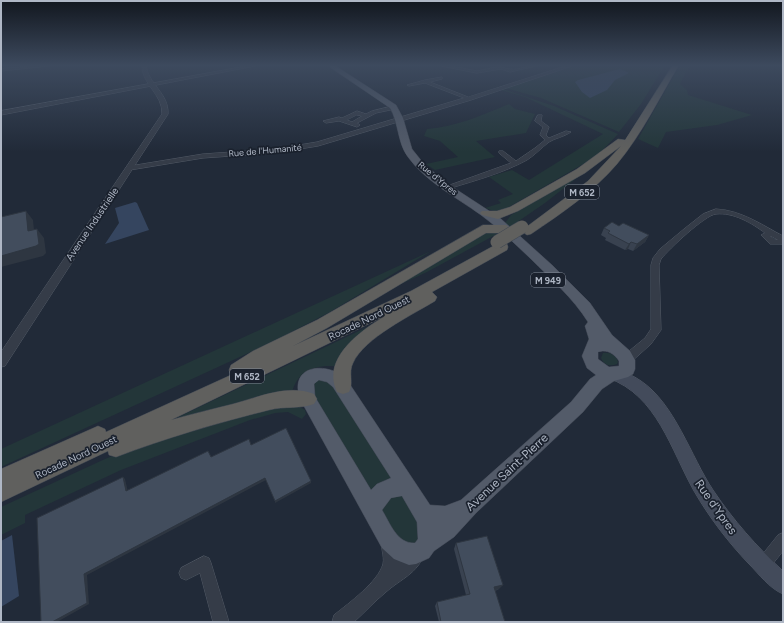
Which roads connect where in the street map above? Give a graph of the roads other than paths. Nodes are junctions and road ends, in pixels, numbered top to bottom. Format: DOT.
graph roads {
  1 [pos="103,94"];
  2 [pos="160,94"];
  3 [pos="373,94"];
  4 [pos="457,94"];
  5 [pos="483,94"];
  6 [pos="653,94"];
  7 [pos="656,94"];
  8 [pos="469,99"];
  9 [pos="393,108"];
  10 [pos="1,113"];
  11 [pos="367,116"];
  12 [pos="540,116"];
  13 [pos="343,120"];
  14 [pos="398,120"];
  15 [pos="326,121"];
  16 [pos="568,132"];
  17 [pos="627,138"];
  18 [pos="548,140"];
  19 [pos="502,152"];
  20 [pos="515,163"];
  21 [pos="130,168"];
  22 [pos="448,187"];
  23 [pos="494,231"];
  24 [pos="770,233"];
  25 [pos="783,239"];
  26 [pos="783,242"];
  27 [pos="592,354"];
  28 [pos="622,354"];
  29 [pos="1,362"];
  30 [pos="612,374"];
  31 [pos="343,387"];
  32 [pos="585,397"];
  33 [pos="308,399"];
  34 [pos="664,419"];
  35 [pos="1,480"];
  36 [pos="406,486"];
  37 [pos="1,492"];
  38 [pos="1,500"];
  39 [pos="468,506"];
  40 [pos="372,511"];
  41 [pos="424,515"];
  42 [pos="783,540"];
  43 [pos="389,541"];
  44 [pos="422,548"];
  45 [pos="763,565"];
  46 [pos="186,573"];
  47 [pos="783,584"];
  48 [pos="381,585"];
  49 [pos="221,622"];
  50 [pos="341,622"];
  1 -- 10 [label="street"];
  2 -- 21 [label="street, Avenue Industrielle"];
  3 -- 9 [label="main road"];
  4 -- 8 [label="street"];
  5 -- 8 [label="street, Rue de l'Humanité"];
  6 -- 17 [label="highway, Rocade Nord Ouest / M 652"];
  7 -- 17 [label="highway, Rocade Nord Ouest / M 652"];
  8 -- 14 [label="street, Rue de l'Humanité"];
  9 -- 11 [label="street"];
  9 -- 14 [label="main road, Rue d'Ypres / M 949"];
  11 -- 13 [label="street"];
  11 -- 13 [label="street"];
  12 -- 18 [label="street"];
  13 -- 15 [label="street"];
  14 -- 21 [label="street, Rue de l'Humanité"];
  14 -- 22 [label="main road, Rue d'Ypres / M 949"];
  16 -- 18 [label="street"];
  17 -- 23 [label="highway"];
  17 -- 23 [label="highway, Rocade Nord Ouest / M 652"];
  18 -- 20 [label="street"];
  19 -- 20 [label="street"];
  20 -- 22 [label="street"];
  21 -- 29 [label="street, Avenue Industrielle"];
  22 -- 23 [label="main road, Rue d'Ypres / M 949"];
  23 -- 27 [label="main road, Rue d'Ypres / M 949"];
  23 -- 28 [label="main road, Rue d'Ypres / M 949"];
  23 -- 31 [label="highway"];
  23 -- 35 [label="highway, Rocade Nord Ouest / M 652"];
  23 -- 37 [label="highway, Rocade Nord Ouest / M 652"];
  24 -- 25 [label="street"];
  24 -- 26 [label="street"];
  24 -- 28 [label="street"];
  27 -- 28 [label="main road"];
  27 -- 30 [label="main road"];
  27 -- 32 [label="main road, Avenue Saint-Pierre / M 949"];
  28 -- 30 [label="main road, Avenue Saint-Pierre"];
  28 -- 34 [label="main road, Rue d'Ypres / M 949"];
  30 -- 32 [label="main road, Avenue Saint-Pierre / M 949"];
  30 -- 34 [label="main road, Rue d'Ypres / M 949"];
  31 -- 33 [label="main road"];
  31 -- 36 [label="main road"];
  32 -- 39 [label="main road, Avenue Saint-Pierre / M 949"];
  33 -- 38 [label="highway"];
  33 -- 40 [label="main road"];
  34 -- 45 [label="main road, Rue d'Ypres / M 949"];
  36 -- 40 [label="main road"];
  36 -- 41 [label="main road"];
  39 -- 41 [label="main road, M 949"];
  39 -- 44 [label="main road, Avenue Saint-Pierre / M 949"];
  40 -- 43 [label="main road"];
  41 -- 44 [label="main road"];
  42 -- 45 [label="street"];
  43 -- 44 [label="main road"];
  43 -- 48 [label="street, Avenue Saint-Pierre"];
  44 -- 48 [label="street, Avenue Saint-Pierre"];
  45 -- 47 [label="main road, Rue d'Ypres / M 949"];
  46 -- 49 [label="street"];
  48 -- 50 [label="street, Avenue Saint-Pierre"];
}
